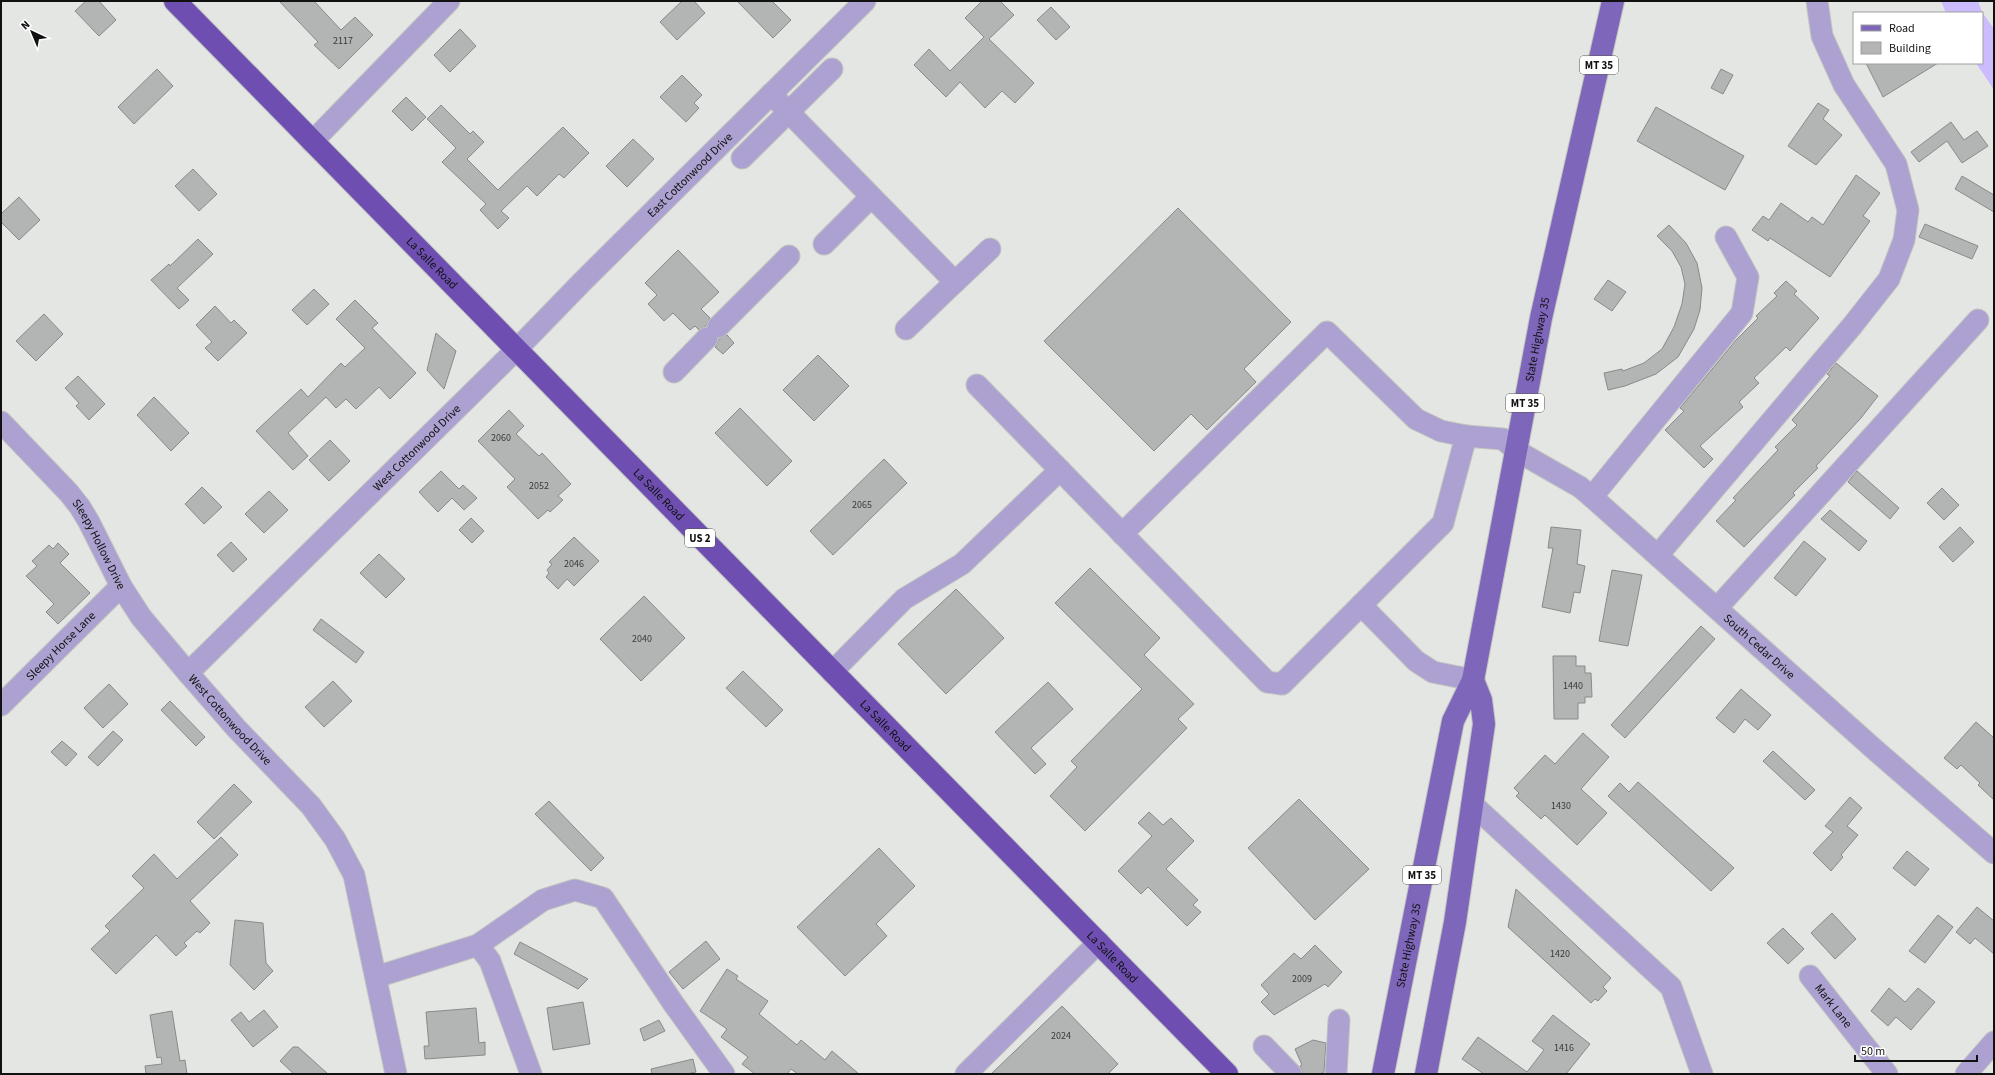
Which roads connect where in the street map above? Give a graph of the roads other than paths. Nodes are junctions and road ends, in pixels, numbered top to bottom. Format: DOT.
graph roads {
  1 [pos="174,1"];
  2 [pos="449,1"];
  3 [pos="865,1"];
  4 [pos="1613,1"];
  5 [pos="1817,1"];
  6 [pos="832,69"];
  7 [pos="771,94"];
  8 [pos="789,112"];
  9 [pos="312,142"];
  10 [pos="742,158"];
  11 [pos="871,197"];
  12 [pos="1726,238"];
  13 [pos="824,244"];
  14 [pos="990,249"];
  15 [pos="789,256"];
  16 [pos="955,282"];
  17 [pos="1978,320"];
  18 [pos="906,329"];
  19 [pos="516,350"];
  20 [pos="674,372"];
  21 [pos="977,385"];
  22 [pos="1,422"];
  23 [pos="1466,436"];
  24 [pos="1517,451"];
  25 [pos="1060,470"];
  26 [pos="1592,497"];
  27 [pos="1122,534"];
  28 [pos="1658,555"];
  29 [pos="121,586"];
  30 [pos="1361,605"];
  31 [pos="1717,608"];
  32 [pos="832,672"];
  33 [pos="188,673"];
  34 [pos="1473,680"];
  35 [pos="1,705"];
  36 [pos="1472,804"];
  37 [pos="1994,853"];
  38 [pos="1099,942"];
  39 [pos="478,945"];
  40 [pos="1810,976"];
  41 [pos="376,977"];
  42 [pos="1339,1020"];
  43 [pos="1994,1042"];
  44 [pos="1264,1046"];
  45 [pos="396,1074"];
  46 [pos="531,1074"];
  47 [pos="724,1074"];
  48 [pos="966,1074"];
  49 [pos="1227,1074"];
  50 [pos="1291,1074"];
  51 [pos="1336,1074"];
  52 [pos="1383,1074"];
  53 [pos="1426,1074"];
  54 [pos="1702,1074"];
  55 [pos="1887,1074"];
  56 [pos="1966,1074"];
  1 -- 9 [label="highway, La Salle Road / US 2"];
  2 -- 9 [label="street"];
  3 -- 7 [label="street, East Cottonwood Drive"];
  4 -- 24 [label="main road, State Highway 35 / MT 35"];
  5 -- 28 [label="street"];
  6 -- 8 [label="street"];
  7 -- 8 [label="street"];
  7 -- 19 [label="street, East Cottonwood Drive"];
  8 -- 10 [label="street"];
  8 -- 11 [label="street"];
  9 -- 19 [label="highway, La Salle Road / US 2"];
  11 -- 13 [label="street"];
  11 -- 16 [label="street"];
  12 -- 26 [label="street"];
  14 -- 16 [label="street"];
  15 -- 20 [label="street"];
  16 -- 18 [label="street"];
  17 -- 31 [label="street"];
  19 -- 32 [label="highway, La Salle Road / US 2"];
  19 -- 33 [label="street, West Cottonwood Drive"];
  21 -- 25 [label="street"];
  22 -- 29 [label="street, Sleepy Hollow Drive"];
  23 -- 24 [label="street, South Cedar Drive"];
  23 -- 27 [label="street, South Cedar Drive"];
  23 -- 30 [label="street"];
  24 -- 26 [label="street, South Cedar Drive"];
  24 -- 34 [label="main road, State Highway 35 / MT 35"];
  25 -- 27 [label="street"];
  25 -- 32 [label="street"];
  26 -- 28 [label="street, South Cedar Drive"];
  27 -- 30 [label="street"];
  28 -- 31 [label="street, South Cedar Drive"];
  29 -- 33 [label="street, Sleepy Hollow Drive"];
  29 -- 35 [label="street, Sleepy Horse Lane"];
  30 -- 34 [label="street"];
  31 -- 37 [label="street, South Cedar Drive"];
  32 -- 38 [label="highway, La Salle Road / US 2"];
  33 -- 41 [label="street, West Cottonwood Drive"];
  34 -- 36 [label="main road"];
  34 -- 52 [label="main road, State Highway 35 / MT 35"];
  36 -- 53 [label="main road"];
  36 -- 54 [label="street"];
  38 -- 48 [label="street"];
  38 -- 49 [label="highway, La Salle Road / US 2"];
  39 -- 41 [label="street"];
  39 -- 46 [label="street"];
  39 -- 47 [label="street"];
  40 -- 55 [label="street, Mark Lane"];
  41 -- 45 [label="street, West Cottonwood Drive"];
  42 -- 51 [label="street"];
  43 -- 56 [label="street"];
  44 -- 50 [label="street"];
}
